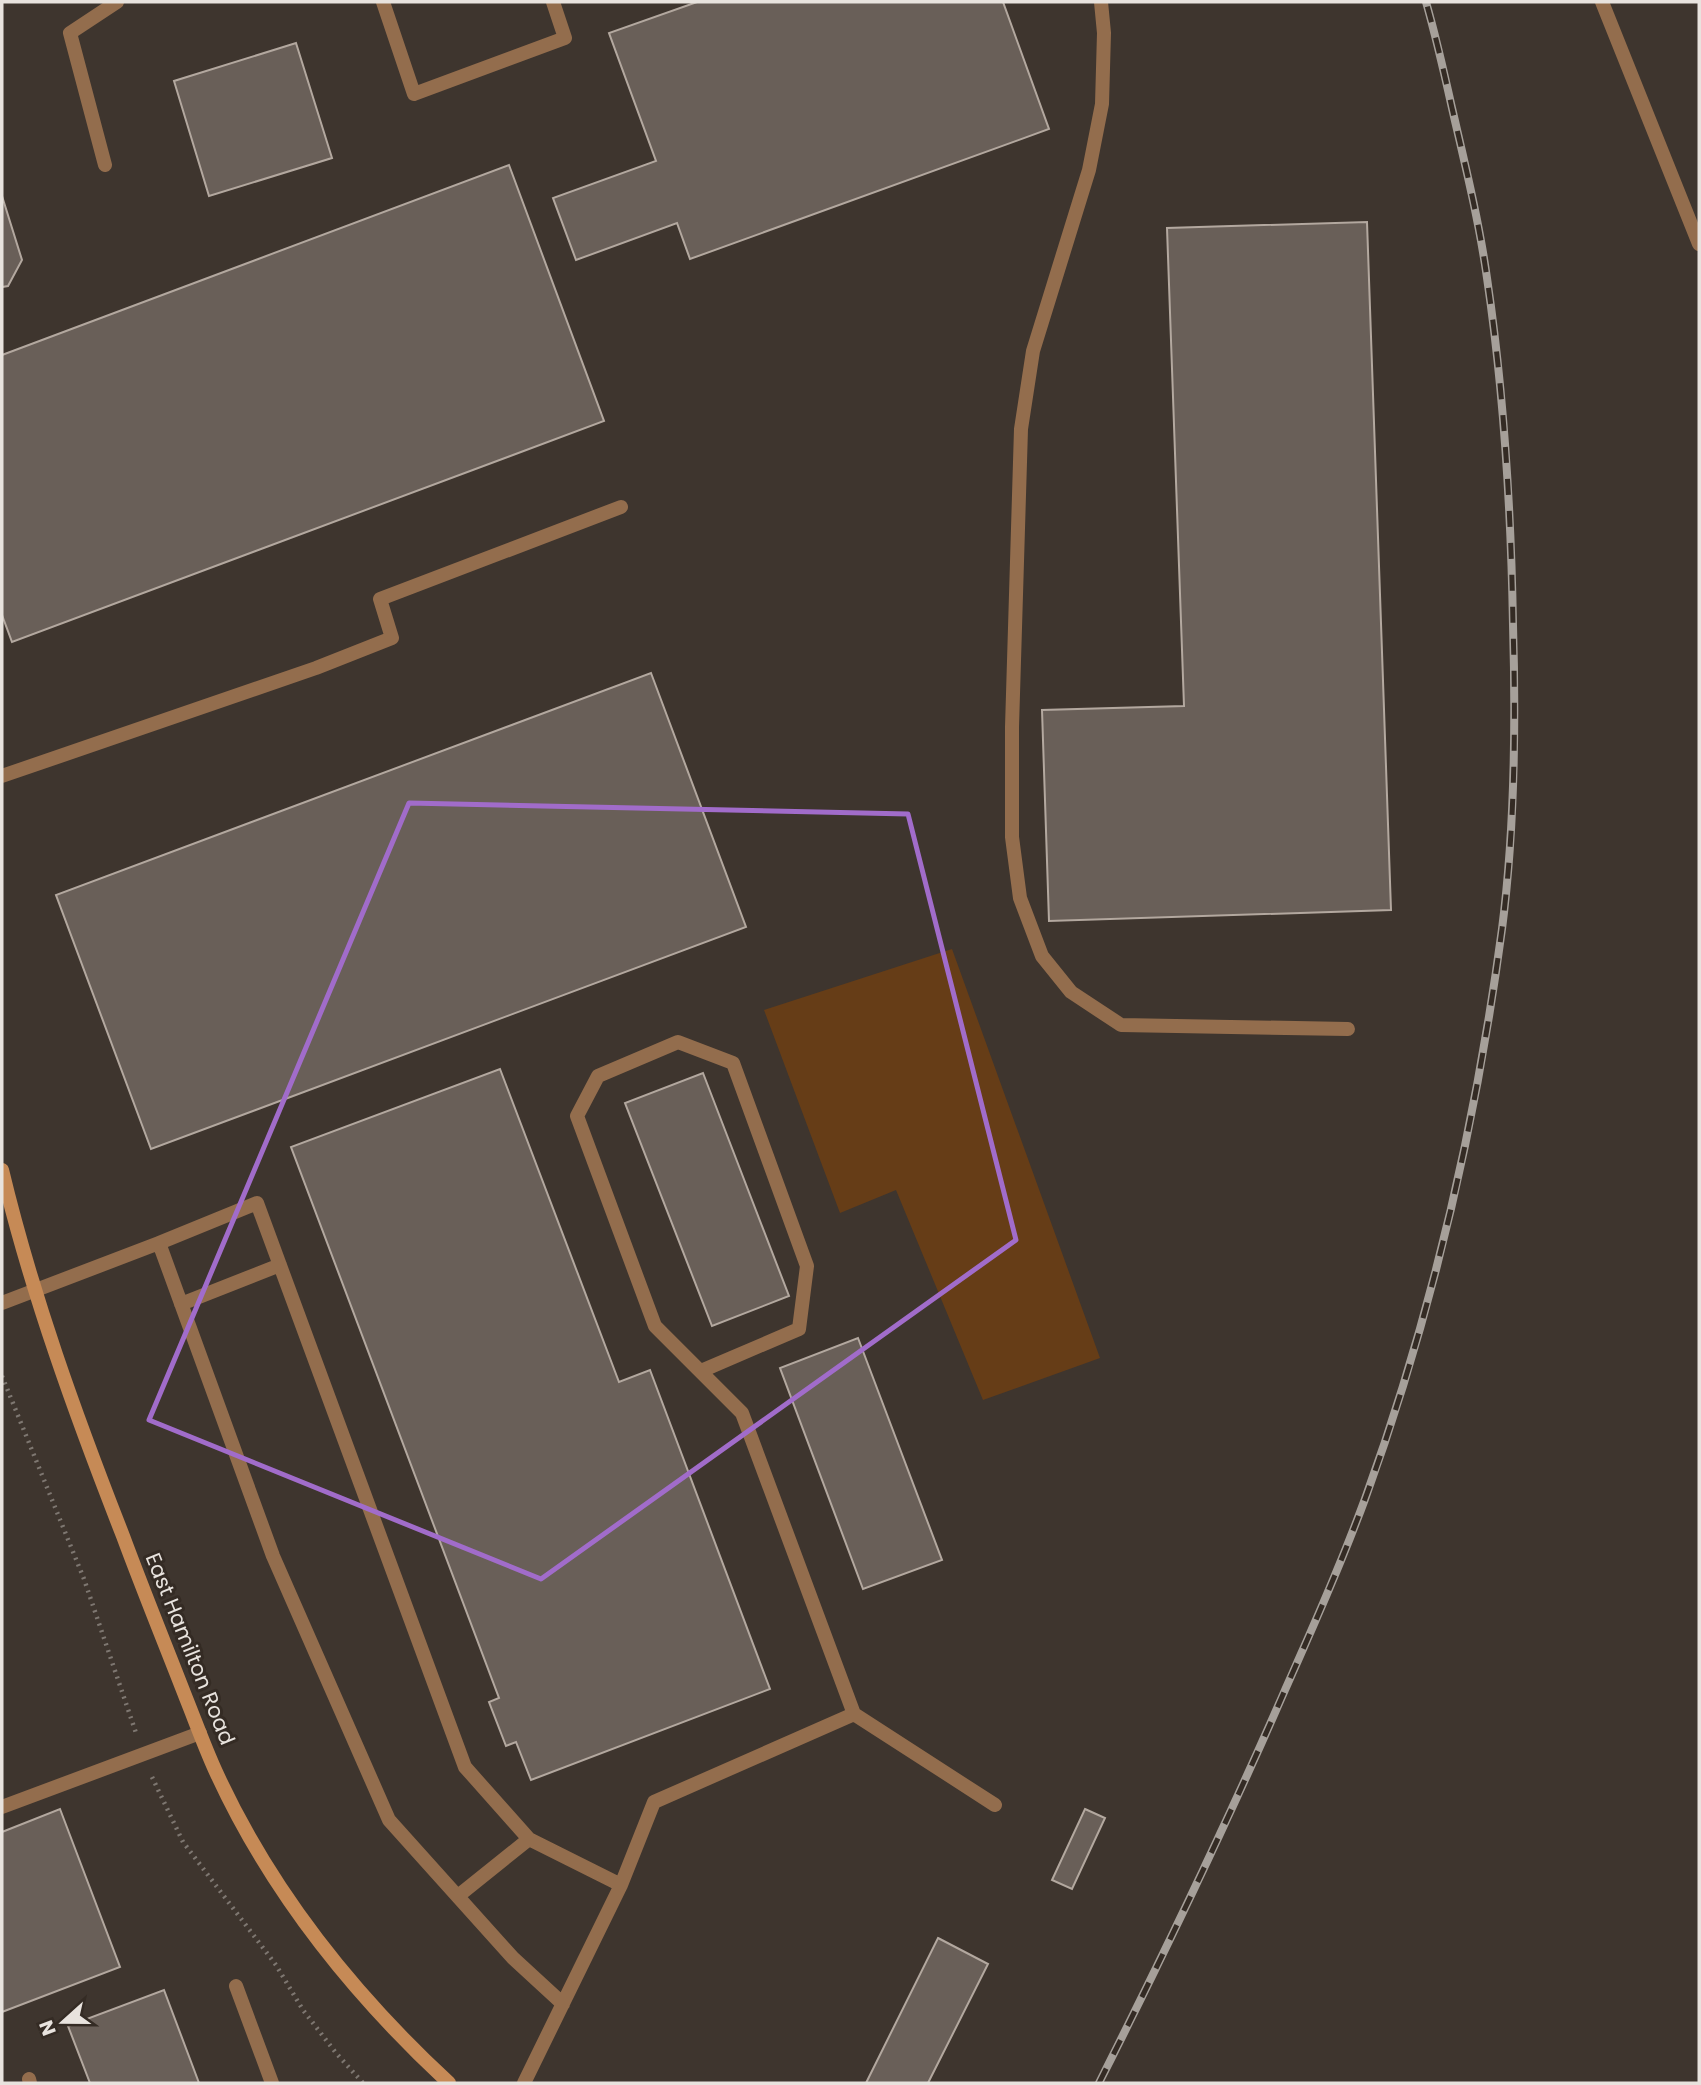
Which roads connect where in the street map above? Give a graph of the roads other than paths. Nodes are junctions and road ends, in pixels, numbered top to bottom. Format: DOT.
graph roads {
  1 [pos="117,2"];
  2 [pos="383,2"];
  3 [pos="553,2"];
  4 [pos="1101,2"];
  5 [pos="1602,2"];
  6 [pos="104,165"];
  7 [pos="1699,244"];
  8 [pos="621,507"];
  9 [pos="2,776"];
  10 [pos="1348,1029"];
  11 [pos="2,1170"];
  12 [pos="159,1243"];
  13 [pos="280,1265"];
  14 [pos="34,1290"];
  15 [pos="2,1303"];
  16 [pos="181,1304"];
  17 [pos="701,1371"];
  18 [pos="854,1714"];
  19 [pos="200,1732"];
  20 [pos="995,1805"];
  21 [pos="2,1807"];
  22 [pos="529,1839"];
  23 [pos="621,1885"];
  24 [pos="458,1896"];
  25 [pos="236,1986"];
  26 [pos="563,2004"];
  27 [pos="272,2083"];
  28 [pos="449,2083"];
  29 [pos="524,2083"];
  1 -- 6 [label="street"];
  2 -- 3 [label="street"];
  4 -- 10 [label="street"];
  5 -- 7 [label="street"];
  8 -- 9 [label="street"];
  11 -- 14 [label="main road, East Hamilton Road"];
  12 -- 13 [label="street"];
  12 -- 14 [label="street"];
  12 -- 16 [label="street"];
  13 -- 16 [label="street"];
  13 -- 22 [label="street"];
  14 -- 15 [label="street"];
  14 -- 19 [label="main road, East Hamilton Road"];
  16 -- 24 [label="street"];
  17 -- 17 [label="street"];
  17 -- 18 [label="street"];
  18 -- 20 [label="street"];
  18 -- 23 [label="street"];
  19 -- 21 [label="street"];
  19 -- 28 [label="main road, East Hamilton Road"];
  22 -- 23 [label="street"];
  22 -- 24 [label="street"];
  23 -- 26 [label="street"];
  24 -- 26 [label="street"];
  25 -- 27 [label="street"];
  26 -- 29 [label="street"];
}
